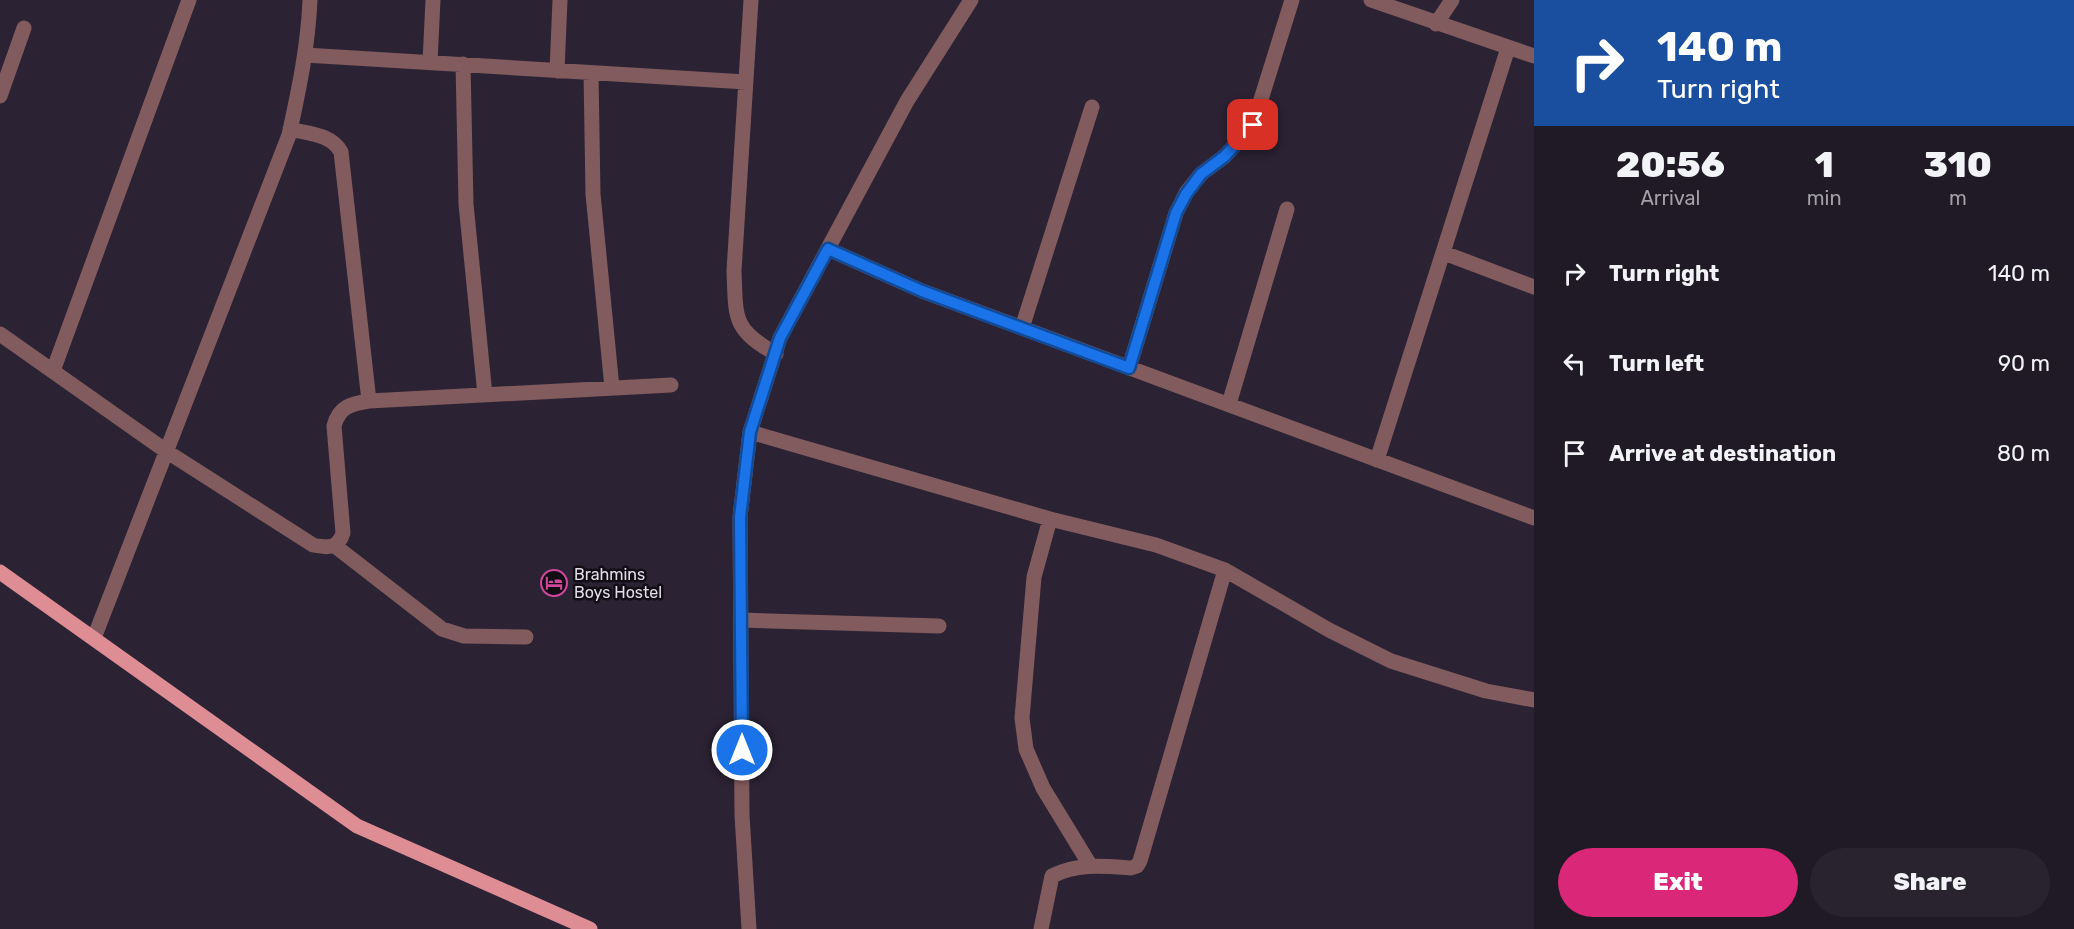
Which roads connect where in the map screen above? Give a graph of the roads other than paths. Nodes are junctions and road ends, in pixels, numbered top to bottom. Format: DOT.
graph roads {
  1 [pos="189,0"];
  2 [pos="310,0"];
  3 [pos="433,0"];
  4 [pos="560,0"];
  5 [pos="751,0"];
  6 [pos="971,0"];
  7 [pos="1292,0"];
  8 [pos="1371,0"];
  9 [pos="1452,0"];
  10 [pos="1436,24"];
  11 [pos="24,28"];
  12 [pos="1508,48"];
  13 [pos="306,55"];
  14 [pos="1534,56"];
  15 [pos="430,62"];
  16 [pos="463,64"];
  17 [pos="557,71"];
  18 [pos="591,73"];
  19 [pos="746,82"];
  20 [pos="0,96"];
  21 [pos="1092,107"];
  22 [pos="290,129"];
  23 [pos="1287,209"];
  24 [pos="828,249"];
  25 [pos="1444,253"];
  26 [pos="1534,287"];
  27 [pos="1022,328"];
  28 [pos="0,334"];
  29 [pos="776,354"];
  30 [pos="1129,368"];
  31 [pos="53,371"];
  32 [pos="671,385"];
  33 [pos="612,388"];
  34 [pos="485,394"];
  35 [pos="369,401"];
  36 [pos="1229,404"];
  37 [pos="750,432"];
  38 [pos="166,451"];
  39 [pos="1377,460"];
  40 [pos="1534,518"];
  41 [pos="1050,519"];
  42 [pos="335,546"];
  43 [pos="1226,570"];
  44 [pos="0,572"];
  45 [pos="741,620"];
  46 [pos="939,626"];
  47 [pos="526,637"];
  48 [pos="94,638"];
  49 [pos="1534,700"];
  50 [pos="1090,865"];
  51 [pos="590,929"];
  52 [pos="748,929"];
  53 [pos="1041,929"];
  1 -- 31 [label="street"];
  2 -- 13 [label="street"];
  3 -- 15 [label="street"];
  4 -- 17 [label="street"];
  5 -- 19 [label="street"];
  6 -- 24 [label="street"];
  7 -- 30 [label="street"];
  8 -- 10 [label="street"];
  9 -- 10 [label="street"];
  10 -- 12 [label="street"];
  11 -- 20 [label="street"];
  12 -- 14 [label="street"];
  12 -- 25 [label="street"];
  13 -- 15 [label="street"];
  13 -- 22 [label="street"];
  15 -- 16 [label="street"];
  16 -- 17 [label="street"];
  16 -- 34 [label="street"];
  17 -- 18 [label="street"];
  18 -- 19 [label="street"];
  18 -- 33 [label="street"];
  19 -- 29 [label="street"];
  21 -- 27 [label="street"];
  22 -- 35 [label="street"];
  22 -- 38 [label="street"];
  23 -- 36 [label="street"];
  24 -- 27 [label="street"];
  24 -- 29 [label="street"];
  25 -- 26 [label="street"];
  25 -- 39 [label="street"];
  27 -- 30 [label="street"];
  28 -- 31 [label="street"];
  29 -- 37 [label="street"];
  30 -- 36 [label="street"];
  31 -- 38 [label="street"];
  32 -- 33 [label="street"];
  33 -- 34 [label="street"];
  34 -- 35 [label="street"];
  35 -- 42 [label="street"];
  36 -- 39 [label="street"];
  37 -- 41 [label="street"];
  37 -- 45 [label="street"];
  38 -- 42 [label="street"];
  38 -- 48 [label="street"];
  39 -- 40 [label="street"];
  41 -- 43 [label="street"];
  41 -- 50 [label="street"];
  42 -- 47 [label="street"];
  43 -- 49 [label="street"];
  43 -- 50 [label="street"];
  44 -- 48 [label="main road"];
  45 -- 46 [label="street"];
  45 -- 52 [label="street"];
  48 -- 51 [label="main road"];
  50 -- 53 [label="street"];
}
